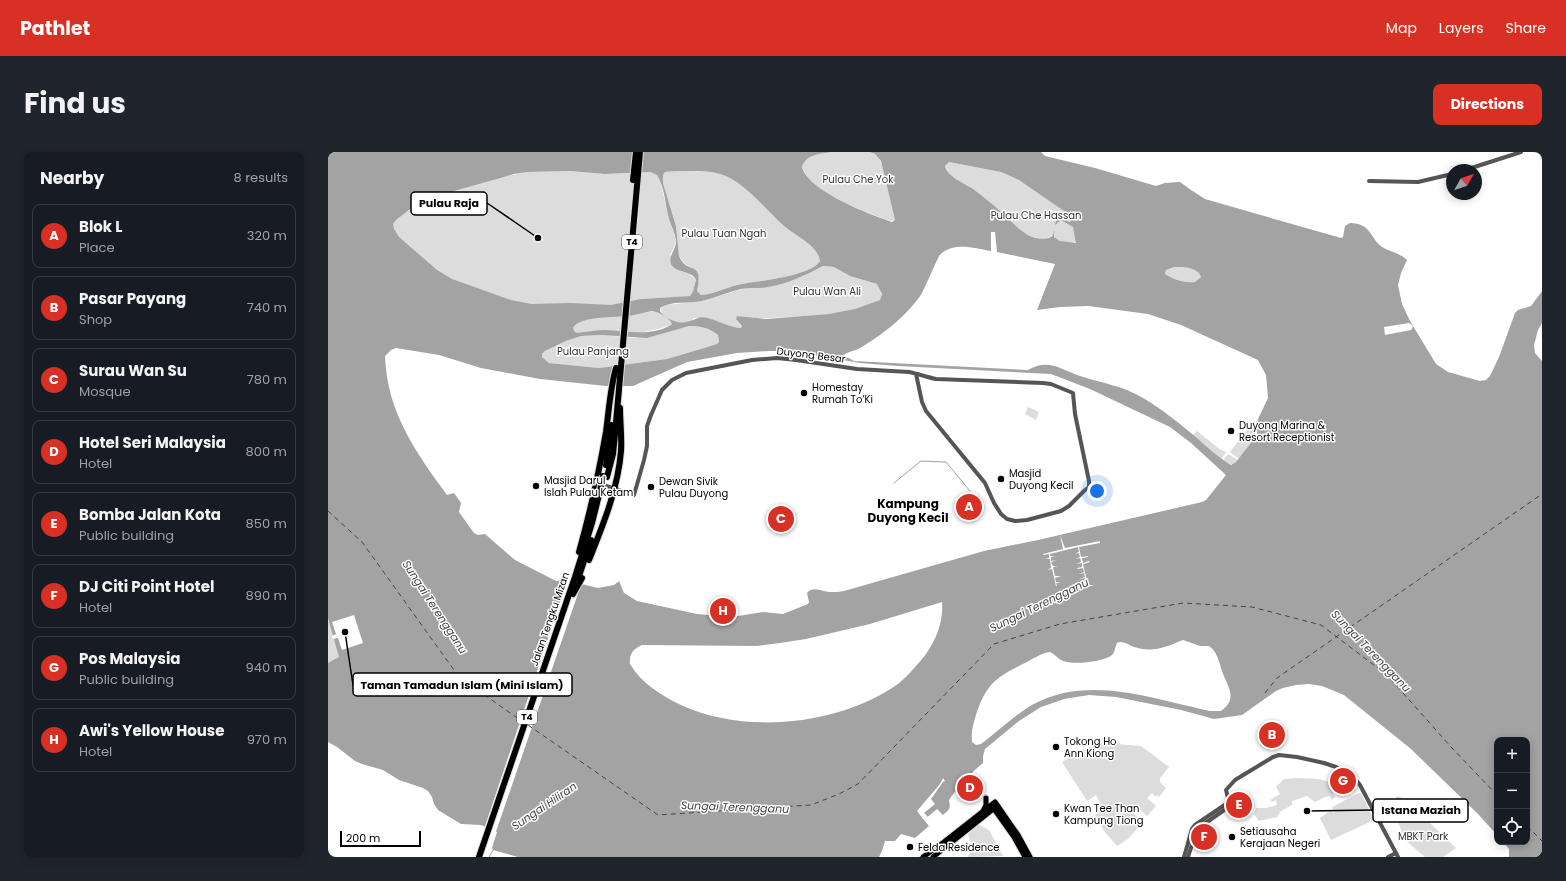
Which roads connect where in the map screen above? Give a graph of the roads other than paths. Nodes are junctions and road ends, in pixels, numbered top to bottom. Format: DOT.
graph roads {
  1 [pos="636,152"];
  2 [pos="640,152"];
  3 [pos="1521,152"];
  4 [pos="1482,165"];
  5 [pos="1446,175"];
  6 [pos="1369,181"];
  7 [pos="634,192"];
  8 [pos="626,293"];
  9 [pos="916,374"];
  10 [pos="614,411"];
  11 [pos="595,483"];
  12 [pos="614,489"];
  13 [pos="583,558"];
  14 [pos="986,798"];
  15 [pos="1229,804"];
  16 [pos="994,805"];
  17 [pos="985,813"];
  18 [pos="999,816"];
  19 [pos="1396,855"];
  20 [pos="479,857"];
  21 [pos="483,857"];
  22 [pos="923,857"];
  23 [pos="933,857"];
  24 [pos="1025,857"];
  25 [pos="1030,857"];
  26 [pos="1184,857"];
  27 [pos="1188,857"];
  28 [pos="1388,857"];
  1 -- 7 [label="highway, T4"];
  2 -- 7 [label="highway, T4"];
  3 -- 4 [label="street"];
  5 -- 6 [label="street"];
  7 -- 8 [label="highway, T4"];
  8 -- 10 [label="highway, T4"];
  8 -- 10 [label="highway, T4"];
  9 -- 9 [label="street, Duyong Besar"];
  9 -- 12 [label="street, Duyong Besar"];
  10 -- 11 [label="highway"];
  10 -- 12 [label="highway"];
  10 -- 13 [label="highway, T4"];
  11 -- 12 [label="street"];
  11 -- 13 [label="highway"];
  12 -- 13 [label="highway"];
  13 -- 20 [label="highway, Jalan Tengku Mizan / T4"];
  13 -- 21 [label="highway, Jalan Tengku Mizan / T4"];
  14 -- 17 [label="main road"];
  15 -- 19 [label="street"];
  15 -- 26 [label="street"];
  15 -- 27 [label="street"];
  16 -- 17 [label="main road"];
  16 -- 18 [label="main road"];
  16 -- 25 [label="main road"];
  17 -- 18 [label="main road"];
  17 -- 22 [label="main road"];
  17 -- 23 [label="main road"];
  18 -- 24 [label="main road"];
  19 -- 28 [label="street"];
}
